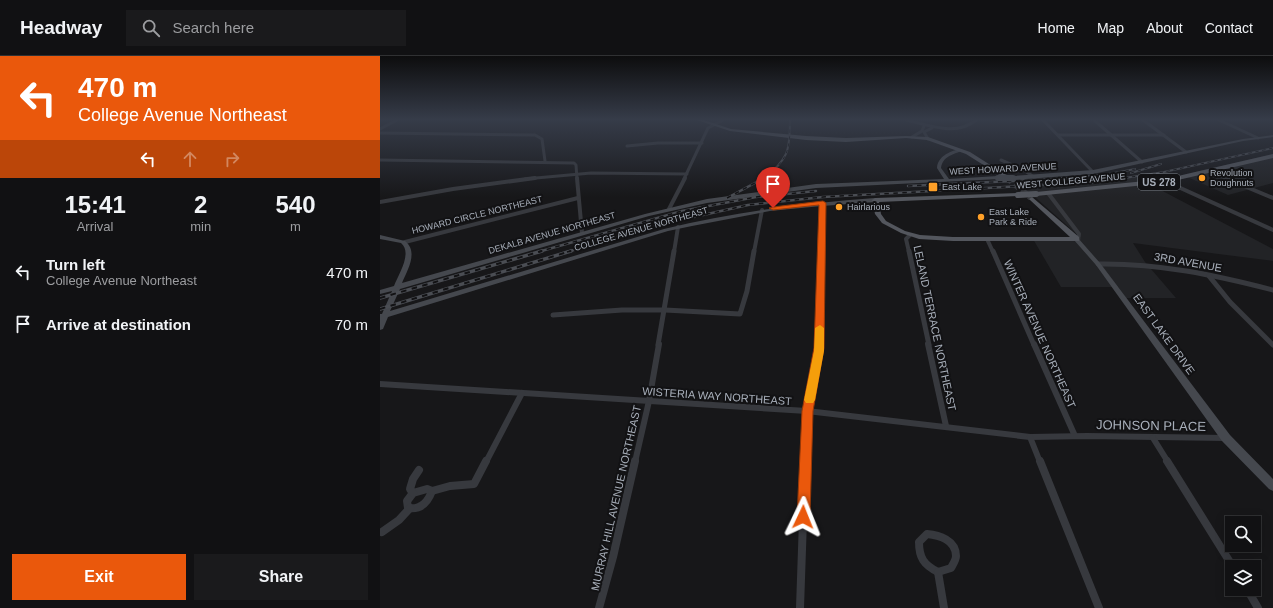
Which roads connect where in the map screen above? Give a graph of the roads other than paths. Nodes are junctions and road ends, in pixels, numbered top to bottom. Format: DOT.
graph roads {
  1 [pos="543,146"];
  2 [pos="701,146"];
  3 [pos="948,146"];
  4 [pos="1068,146"];
  5 [pos="1123,146"];
  6 [pos="1178,146"];
  7 [pos="1218,146"];
  8 [pos="960,150"];
  9 [pos="1186,152"];
  10 [pos="1271,158"];
  11 [pos="380,160"];
  12 [pos="1001,160"];
  13 [pos="546,161"];
  14 [pos="1142,162"];
  15 [pos="1209,171"];
  16 [pos="1093,172"];
  17 [pos="576,174"];
  18 [pos="687,174"];
  19 [pos="1000,177"];
  20 [pos="1034,177"];
  21 [pos="947,180"];
  22 [pos="1165,180"];
  23 [pos="1048,193"];
  24 [pos="731,196"];
  25 [pos="1034,196"];
  26 [pos="964,197"];
  27 [pos="578,198"];
  28 [pos="1273,198"];
  29 [pos="875,200"];
  30 [pos="380,202"];
  31 [pos="823,203"];
  32 [pos="668,209"];
  33 [pos="762,210"];
  34 [pos="1056,220"];
  35 [pos="678,227"];
  36 [pos="1273,230"];
  37 [pos="582,233"];
  38 [pos="910,235"];
  39 [pos="380,237"];
  40 [pos="987,239"];
  41 [pos="1045,240"];
  42 [pos="1077,240"];
  43 [pos="405,242"];
  44 [pos="1098,264"];
  45 [pos="1209,276"];
  46 [pos="397,287"];
  47 [pos="1273,290"];
  48 [pos="380,292"];
  49 [pos="665,310"];
  50 [pos="553,315"];
  51 [pos="382,317"];
  52 [pos="380,327"];
  53 [pos="1273,345"];
  54 [pos="380,384"];
  55 [pos="522,393"];
  56 [pos="649,401"];
  57 [pos="808,411"];
  58 [pos="946,426"];
  59 [pos="1075,436"];
  60 [pos="1030,437"];
  61 [pos="1153,438"];
  62 [pos="1226,438"];
  63 [pos="419,470"];
  64 [pos="1273,486"];
  65 [pos="432,491"];
  66 [pos="413,493"];
  67 [pos="410,508"];
  68 [pos="382,532"];
  69 [pos="1229,560"];
  70 [pos="938,572"];
  71 [pos="1251,596"];
  72 [pos="599,608"];
  73 [pos="800,608"];
  74 [pos="944,608"];
  75 [pos="1099,608"];
  76 [pos="1258,608"];
  1 -- 13 [label="street"];
  2 -- 18 [label="street"];
  3 -- 8 [label="main road"];
  4 -- 16 [label="street"];
  5 -- 14 [label="street"];
  6 -- 9 [label="street"];
  7 -- 9 [label="main road, WEST HOWARD AVENUE"];
  8 -- 19 [label="main road"];
  8 -- 21 [label="main road"];
  9 -- 14 [label="main road, WEST HOWARD AVENUE"];
  10 -- 15 [label="main road, WEST COLLEGE AVENUE / US 278"];
  11 -- 13 [label="street"];
  12 -- 20 [label="street"];
  13 -- 17 [label="street"];
  14 -- 16 [label="main road, WEST HOWARD AVENUE"];
  15 -- 22 [label="main road, WEST COLLEGE AVENUE / US 278"];
  15 -- 28 [label="street"];
  16 -- 20 [label="main road, WEST HOWARD AVENUE"];
  17 -- 18 [label="street"];
  17 -- 27 [label="street"];
  17 -- 30 [label="street"];
  18 -- 32 [label="street"];
  19 -- 20 [label="main road, WEST HOWARD AVENUE, bridge"];
  19 -- 21 [label="main road, WEST HOWARD AVENUE"];
  21 -- 24 [label="main road, WEST HOWARD AVENUE"];
  22 -- 23 [label="main road, WEST COLLEGE AVENUE / US 278"];
  22 -- 36 [label="street"];
  23 -- 25 [label="main road, WEST COLLEGE AVENUE / US 278"];
  23 -- 42 [label="street"];
  24 -- 32 [label="main road, DEKALB AVENUE NORTHEAST"];
  25 -- 26 [label="main road, WEST COLLEGE AVENUE / US 278, bridge"];
  25 -- 34 [label="main road, EAST LAKE DRIVE"];
  26 -- 29 [label="main road, COLLEGE AVENUE NORTHEAST / US 278"];
  27 -- 37 [label="street"];
  27 -- 43 [label="street, HOWARD CIRCLE NORTHEAST"];
  29 -- 31 [label="main road, COLLEGE AVENUE NORTHEAST"];
  29 -- 38 [label="main road"];
  31 -- 33 [label="main road, COLLEGE AVENUE NORTHEAST"];
  31 -- 57 [label="street"];
  32 -- 37 [label="main road, DEKALB AVENUE NORTHEAST"];
  33 -- 35 [label="main road, COLLEGE AVENUE NORTHEAST"];
  33 -- 49 [label="street"];
  34 -- 41 [label="main road"];
  34 -- 42 [label="main road, EAST LAKE DRIVE"];
  35 -- 49 [label="street, MURRAY HILL AVENUE NORTHEAST"];
  35 -- 51 [label="main road, COLLEGE AVENUE NORTHEAST"];
  37 -- 46 [label="main road, DEKALB AVENUE NORTHEAST"];
  38 -- 40 [label="main road"];
  38 -- 58 [label="street, LELAND TERRACE NORTHEAST"];
  39 -- 43 [label="main road, HOWARD CIRCLE NORTHEAST"];
  40 -- 41 [label="main road"];
  40 -- 59 [label="street, WINTER AVENUE NORTHEAST"];
  41 -- 42 [label="main road"];
  42 -- 44 [label="main road, EAST LAKE DRIVE"];
  43 -- 46 [label="main road"];
  44 -- 45 [label="street, 3RD AVENUE"];
  44 -- 62 [label="main road, EAST LAKE DRIVE"];
  45 -- 47 [label="street, 3RD AVENUE"];
  45 -- 53 [label="street"];
  46 -- 48 [label="main road, DEKALB AVENUE NORTHEAST"];
  46 -- 51 [label="main road"];
  49 -- 50 [label="street"];
  49 -- 56 [label="street, MURRAY HILL AVENUE NORTHEAST"];
  51 -- 52 [label="main road"];
  54 -- 55 [label="street, WISTERIA WAY NORTHEAST"];
  55 -- 56 [label="street, WISTERIA WAY NORTHEAST"];
  55 -- 65 [label="street"];
  56 -- 57 [label="street, WISTERIA WAY NORTHEAST"];
  56 -- 72 [label="street, MURRAY HILL AVENUE NORTHEAST"];
  57 -- 58 [label="street, WISTERIA WAY NORTHEAST"];
  57 -- 73 [label="street"];
  58 -- 60 [label="street, WISTERIA WAY NORTHEAST"];
  59 -- 60 [label="street, WISTERIA WAY NORTHEAST"];
  59 -- 61 [label="street, JOHNSON PLACE"];
  60 -- 75 [label="street"];
  61 -- 62 [label="street, JOHNSON PLACE"];
  61 -- 69 [label="street"];
  62 -- 64 [label="main road, EAST LAKE DRIVE"];
  63 -- 66 [label="street"];
  65 -- 66 [label="street"];
  65 -- 67 [label="street"];
  66 -- 67 [label="street"];
  67 -- 68 [label="street"];
  70 -- 70 [label="street"];
  70 -- 74 [label="street"];
  71 -- 76 [label="street"];
}
